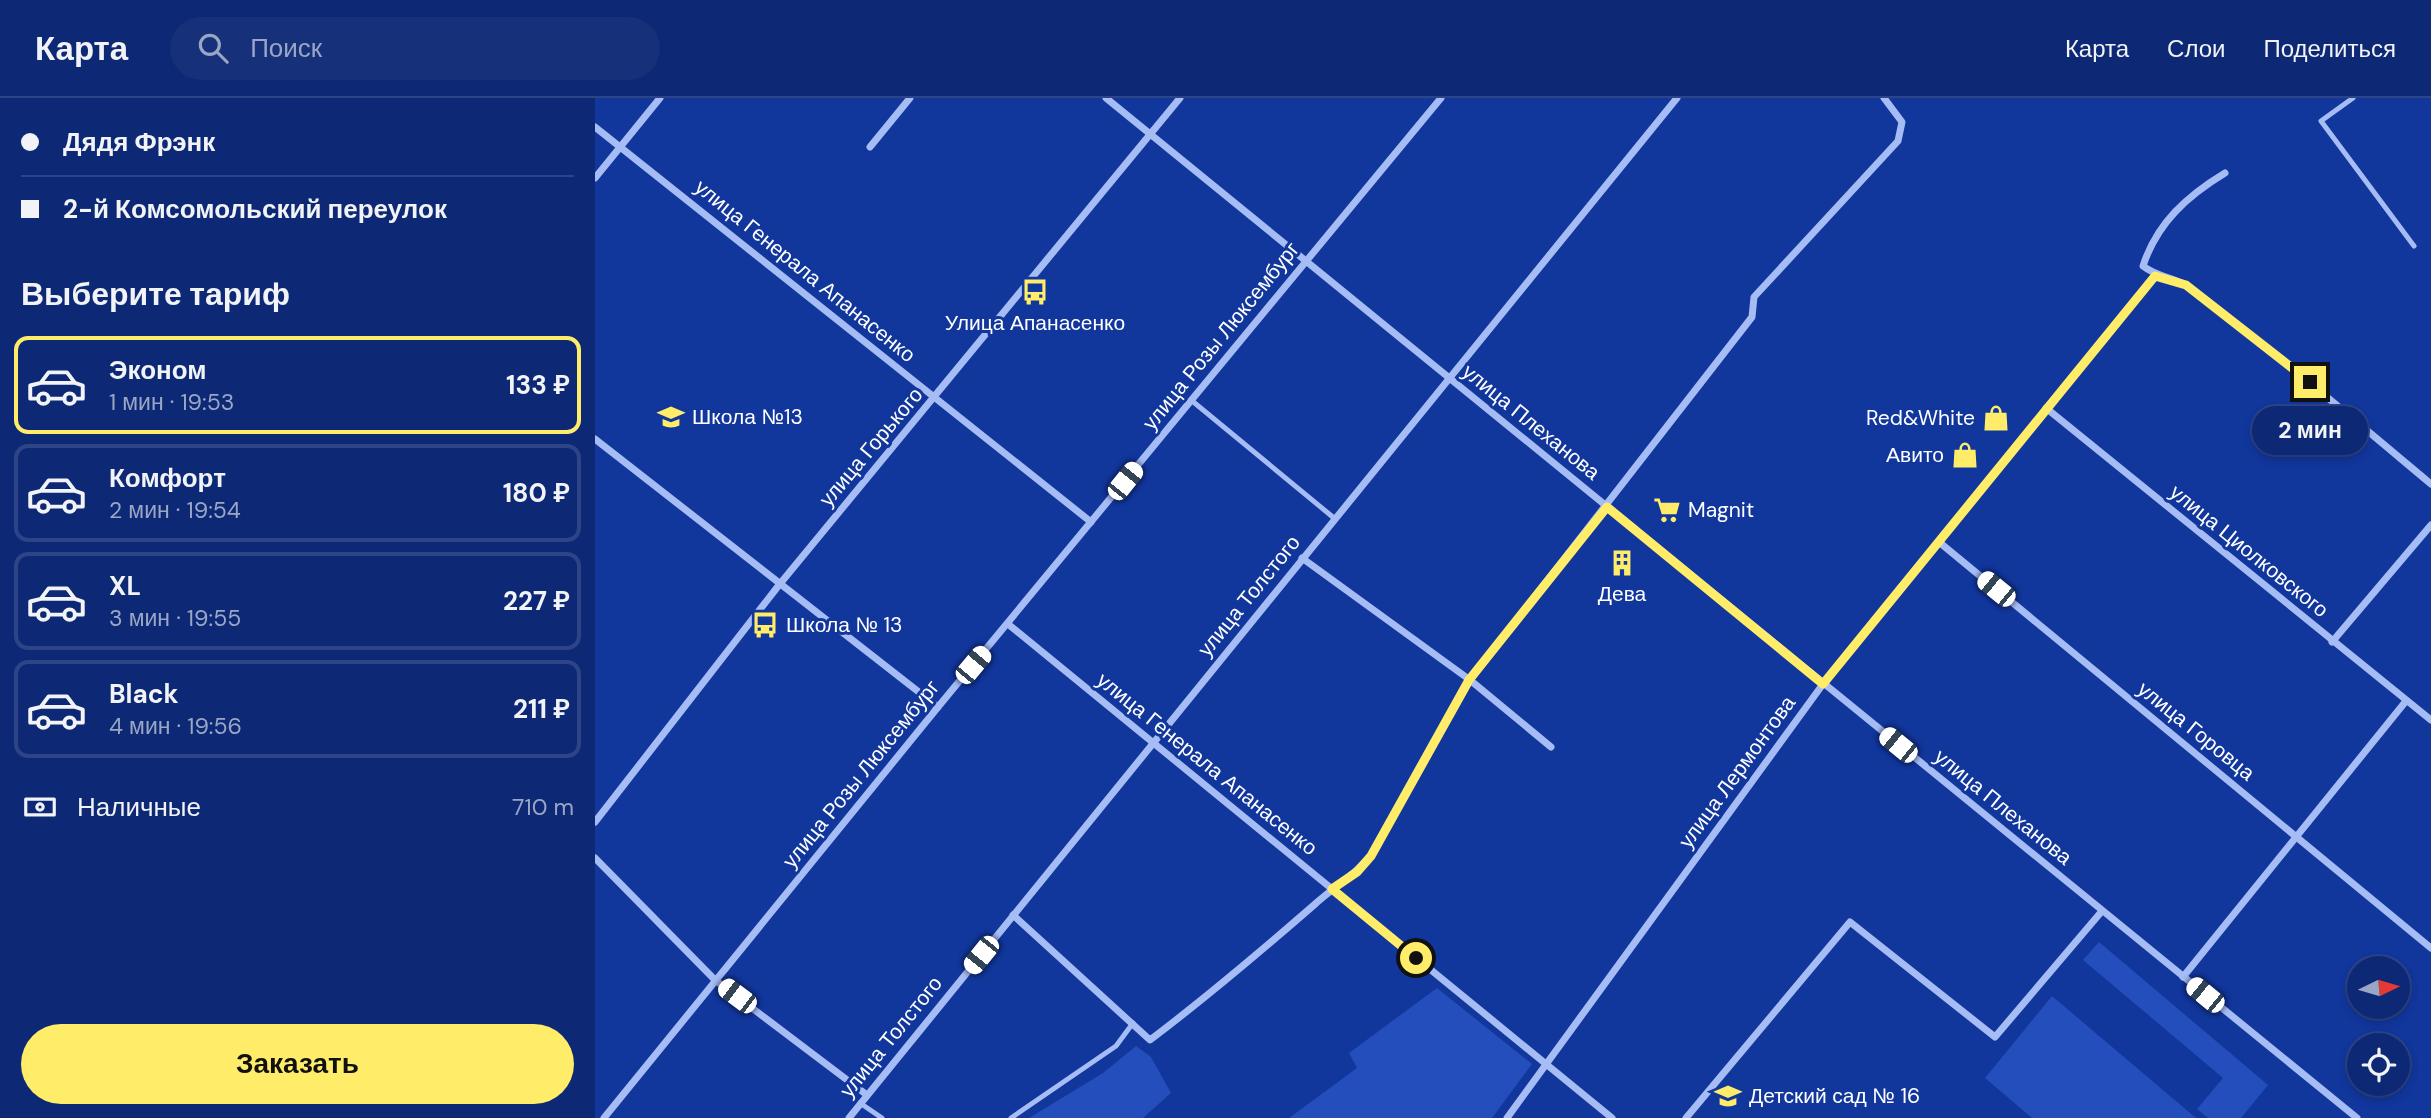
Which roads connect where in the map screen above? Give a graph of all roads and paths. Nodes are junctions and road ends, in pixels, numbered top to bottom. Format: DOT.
graph roads {
  1 [pos="660,98"];
  2 [pos="910,98"];
  3 [pos="1106,98"];
  4 [pos="1180,98"];
  5 [pos="1441,98"];
  6 [pos="1677,98"];
  7 [pos="1884,98"];
  8 [pos="2353,98"];
  9 [pos="595,127"];
  10 [pos="1150,134"];
  11 [pos="870,146"];
  12 [pos="621,148"];
  13 [pos="2225,173"];
  14 [pos="595,178"];
  15 [pos="2414,246"];
  16 [pos="1305,261"];
  17 [pos="2155,276"];
  18 [pos="1448,378"];
  19 [pos="935,397"];
  20 [pos="1191,400"];
  21 [pos="2046,408"];
  22 [pos="595,439"];
  23 [pos="2431,484"];
  24 [pos="1607,507"];
  25 [pos="1335,518"];
  26 [pos="1091,522"];
  27 [pos="2431,525"];
  28 [pos="1939,542"];
  29 [pos="1303,558"];
  30 [pos="779,585"];
  31 [pos="1008,624"];
  32 [pos="2332,642"];
  33 [pos="1469,680"];
  34 [pos="1823,684"];
  35 [pos="2406,701"];
  36 [pos="938,707"];
  37 [pos="2431,720"];
  38 [pos="1153,743"];
  39 [pos="1551,747"];
  40 [pos="595,822"];
  41 [pos="2297,836"];
  42 [pos="595,858"];
  43 [pos="1332,889"];
  44 [pos="2102,911"];
  45 [pos="1013,915"];
  46 [pos="2431,948"];
  47 [pos="2183,977"];
  48 [pos="715,980"];
  49 [pos="1133,1023"];
  50 [pos="1546,1065"];
  51 [pos="867,1095"];
  52 [pos="860,1102"];
  53 [pos="604,1118"];
  54 [pos="849,1118"];
  55 [pos="882,1118"];
  56 [pos="1011,1118"];
  57 [pos="1507,1118"];
  58 [pos="1612,1118"];
  59 [pos="1686,1118"];
  60 [pos="2357,1118"];
  1 -- 12 [label="street"];
  2 -- 11 [label="street"];
  3 -- 10 [label="street, улица Плеханова"];
  4 -- 10 [label="street, улица Горького"];
  5 -- 16 [label="street, улица Розы Люксембург"];
  6 -- 18 [label="street, улица Толстого"];
  7 -- 24 [label="street"];
  8 -- 15 [label="lane"];
  9 -- 12 [label="street, улица Генерала Апанасенко"];
  10 -- 16 [label="street, улица Плеханова"];
  10 -- 19 [label="street, улица Горького"];
  12 -- 14 [label="street"];
  12 -- 19 [label="street, улица Генерала Апанасенко"];
  13 -- 17 [label="street"];
  16 -- 18 [label="street, улица Плеханова"];
  16 -- 20 [label="street, улица Розы Люксембург"];
  17 -- 21 [label="street, улица Лермонтова"];
  17 -- 23 [label="street"];
  18 -- 24 [label="street, улица Плеханова"];
  18 -- 25 [label="street, улица Толстого"];
  19 -- 26 [label="street, улица Генерала Апанасенко"];
  19 -- 30 [label="street, улица Горького"];
  20 -- 25 [label="lane"];
  20 -- 26 [label="street, улица Розы Люксембург"];
  21 -- 28 [label="street, улица Лермонтова"];
  21 -- 32 [label="street, улица Циолковского"];
  22 -- 30 [label="street"];
  24 -- 33 [label="street"];
  24 -- 34 [label="street, улица Плеханова"];
  25 -- 29 [label="street, улица Толстого"];
  26 -- 31 [label="street, улица Розы Люксембург"];
  27 -- 32 [label="street"];
  28 -- 34 [label="street, улица Лермонтова"];
  28 -- 41 [label="street, улица Горовца"];
  29 -- 33 [label="street"];
  29 -- 38 [label="street, улица Толстого"];
  30 -- 36 [label="street"];
  30 -- 40 [label="street, улица Горького"];
  31 -- 36 [label="street, улица Розы Люксембург"];
  31 -- 38 [label="street, улица Генерала Апанасенко"];
  32 -- 35 [label="street, улица Циолковского"];
  33 -- 39 [label="street"];
  33 -- 43 [label="street"];
  34 -- 44 [label="street, улица Плеханова"];
  34 -- 50 [label="street, улица Лермонтова"];
  35 -- 37 [label="street, улица Циолковского"];
  35 -- 41 [label="street"];
  36 -- 48 [label="street, улица Розы Люксембург"];
  38 -- 43 [label="street, улица Генерала Апанасенко"];
  38 -- 45 [label="street, улица Толстого"];
  41 -- 46 [label="street, улица Горовца"];
  41 -- 47 [label="street"];
  42 -- 48 [label="street"];
  43 -- 49 [label="street"];
  43 -- 50 [label="street, улица Генерала Апанасенко"];
  44 -- 47 [label="street, улица Плеханова"];
  44 -- 59 [label="street"];
  45 -- 49 [label="street"];
  45 -- 51 [label="street, улица Толстого"];
  47 -- 60 [label="street, улица Плеханова"];
  48 -- 51 [label="street"];
  48 -- 53 [label="street, улица Розы Люксембург"];
  49 -- 56 [label="lane"];
  50 -- 57 [label="street, улица Лермонтова"];
  50 -- 58 [label="street, улица Генерала Апанасенко"];
  51 -- 52 [label="street, улица Толстого"];
  52 -- 54 [label="street, улица Толстого"];
  52 -- 55 [label="lane"];
}
